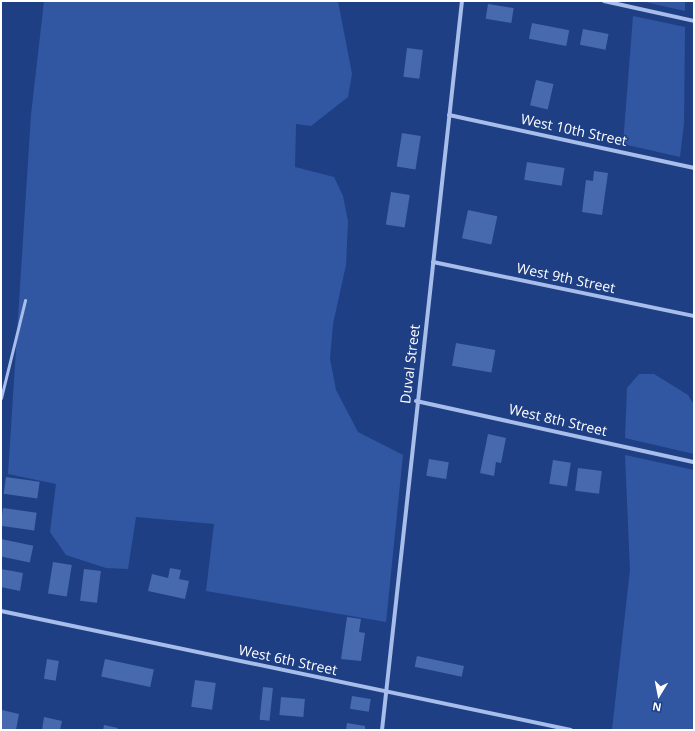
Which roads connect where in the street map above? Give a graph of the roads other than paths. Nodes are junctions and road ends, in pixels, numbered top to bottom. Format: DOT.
graph roads {
  1 [pos="462,1"];
  2 [pos="604,1"];
  3 [pos="694,21"];
  4 [pos="449,115"];
  5 [pos="694,168"];
  6 [pos="433,262"];
  7 [pos="25,300"];
  8 [pos="694,316"];
  9 [pos="1,398"];
  10 [pos="416,401"];
  11 [pos="694,462"];
  12 [pos="1,611"];
  13 [pos="386,691"];
  14 [pos="382,730"];
  15 [pos="571,730"];
  1 -- 4 [label="street, Duval Street"];
  2 -- 3 [label="street"];
  4 -- 5 [label="street, West 10th Street"];
  4 -- 6 [label="street, Duval Street"];
  6 -- 8 [label="street, West 9th Street"];
  6 -- 10 [label="street, Duval Street"];
  7 -- 9 [label="lane"];
  10 -- 11 [label="street, West 8th Street"];
  10 -- 13 [label="street, Duval Street"];
  12 -- 13 [label="street, West 6th Street"];
  13 -- 14 [label="street, Duval Street"];
  13 -- 15 [label="street, West 6th Street"];
}
